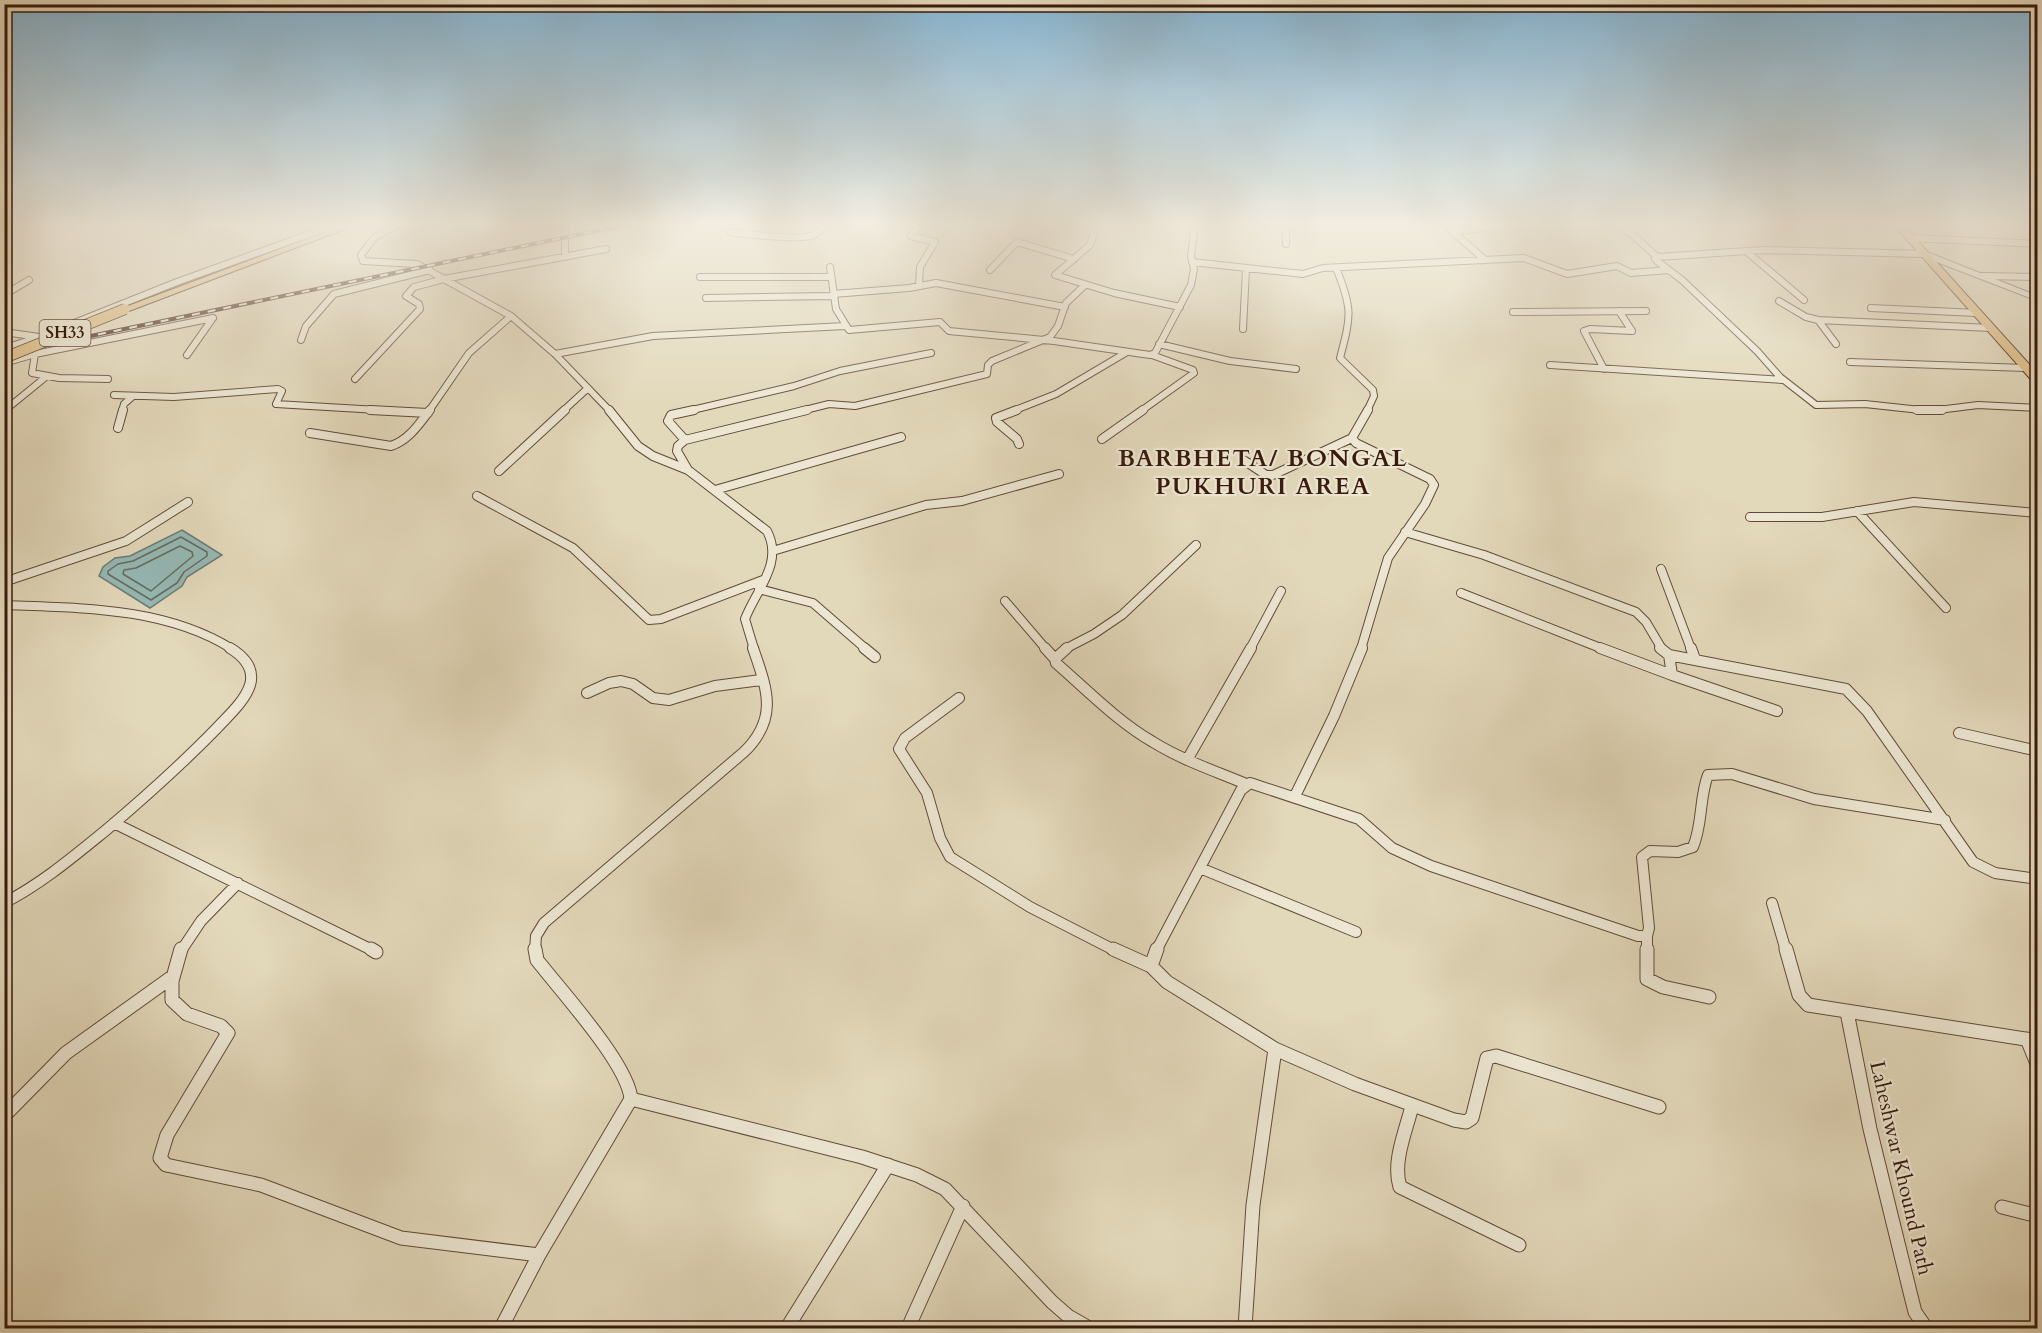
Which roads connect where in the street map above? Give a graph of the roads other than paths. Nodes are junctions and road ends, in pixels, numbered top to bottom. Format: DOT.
graph roads {
  1 [pos="20,285"];
  2 [pos="169,285"];
  3 [pos="189,285"];
  4 [pos="369,285"];
  5 [pos="421,285"];
  6 [pos="455,285"];
  7 [pos="832,285"];
  8 [pos="929,285"];
  9 [pos="949,285"];
  10 [pos="1085,285"];
  11 [pos="1191,285"];
  12 [pos="1245,285"];
  13 [pos="1343,285"];
  14 [pos="1686,285"];
  15 [pos="1786,285"];
  16 [pos="1952,285"];
  17 [pos="2005,285"];
  18 [pos="919,286"];
  19 [pos="4,295"];
  20 [pos="833,295"];
  21 [pos="706,298"];
  22 [pos="2037,299"];
  23 [pos="1804,300"];
  24 [pos="1779,301"];
  25 [pos="1065,307"];
  26 [pos="1180,307"];
  27 [pos="1871,308"];
  28 [pos="1619,311"];
  29 [pos="1646,311"];
  30 [pos="1513,312"];
  31 [pos="1977,313"];
  32 [pos="511,316"];
  33 [pos="1818,320"];
  34 [pos="845,326"];
  35 [pos="1991,328"];
  36 [pos="1243,329"];
  37 [pos="4,332"];
  38 [pos="39,337"];
  39 [pos="301,340"];
  40 [pos="1046,340"];
  41 [pos="1836,344"];
  42 [pos="1159,345"];
  43 [pos="4,348"];
  44 [pos="1127,352"];
  45 [pos="931,353"];
  46 [pos="35,354"];
  47 [pos="555,354"];
  48 [pos="1152,354"];
  49 [pos="187,355"];
  50 [pos="4,357"];
  51 [pos="1850,362"];
  52 [pos="4,363"];
  53 [pos="1550,365"];
  54 [pos="2026,368"];
  55 [pos="1296,369"];
  56 [pos="1604,369"];
  57 [pos="47,376"];
  58 [pos="355,378"];
  59 [pos="108,379"];
  60 [pos="1783,380"];
  61 [pos="2037,381"];
  62 [pos="588,388"];
  63 [pos="114,395"];
  64 [pos="133,396"];
  65 [pos="2037,408"];
  66 [pos="4,411"];
  67 [pos="428,413"];
  68 [pos="118,428"];
  69 [pos="310,433"];
  70 [pos="901,437"];
  71 [pos="1352,438"];
  72 [pos="1102,439"];
  73 [pos="685,440"];
  74 [pos="1019,444"];
  75 [pos="1245,461"];
  76 [pos="688,470"];
  77 [pos="499,471"];
  78 [pos="1059,474"];
  79 [pos="715,490"];
  80 [pos="477,496"];
  81 [pos="188,502"];
  82 [pos="1857,511"];
  83 [pos="2037,513"];
  84 [pos="1750,518"];
  85 [pos="1405,532"];
  86 [pos="1196,544"];
  87 [pos="776,550"];
  88 [pos="1661,569"];
  89 [pos="4,582"];
  90 [pos="761,584"];
  91 [pos="1281,591"];
  92 [pos="1461,593"];
  93 [pos="1005,601"];
  94 [pos="4,605"];
  95 [pos="1946,608"];
  96 [pos="1669,655"];
  97 [pos="875,657"];
  98 [pos="1055,659"];
  99 [pos="1695,659"];
  100 [pos="760,674"];
  101 [pos="1672,675"];
  102 [pos="587,693"];
  103 [pos="959,698"];
  104 [pos="1777,711"];
  105 [pos="1959,733"];
  106 [pos="2037,751"];
  107 [pos="1187,760"];
  108 [pos="1246,784"];
  109 [pos="1296,796"];
  110 [pos="1945,820"];
  111 [pos="114,823"];
  112 [pos="1200,868"];
  113 [pos="2037,879"];
  114 [pos="238,883"];
  115 [pos="4,903"];
  116 [pos="1772,903"];
  117 [pos="1356,932"];
  118 [pos="1647,936"];
  119 [pos="376,952"];
  120 [pos="1151,966"];
  121 [pos="172,977"];
  122 [pos="1709,997"];
  123 [pos="1847,1012"];
  124 [pos="2032,1040"];
  125 [pos="1275,1049"];
  126 [pos="2037,1066"];
  127 [pos="631,1099"];
  128 [pos="1412,1106"];
  129 [pos="1659,1107"];
  130 [pos="4,1116"];
  131 [pos="888,1165"];
  132 [pos="963,1206"];
  133 [pos="2002,1206"];
  134 [pos="2037,1216"];
  135 [pos="1519,1245"];
  136 [pos="539,1255"];
  137 [pos="501,1329"];
  138 [pos="787,1329"];
  139 [pos="908,1329"];
  140 [pos="1089,1329"];
  141 [pos="1245,1329"];
  142 [pos="1926,1329"];
  1 -- 19 [label="street"];
  2 -- 38 [label="street"];
  3 -- 50 [label="main road, SH33, bridge"];
  4 -- 39 [label="street"];
  5 -- 58 [label="street"];
  6 -- 32 [label="street"];
  7 -- 20 [label="street"];
  8 -- 18 [label="street"];
  9 -- 25 [label="street"];
  10 -- 25 [label="street"];
  10 -- 26 [label="street"];
  11 -- 26 [label="street"];
  12 -- 36 [label="street"];
  13 -- 71 [label="street"];
  14 -- 60 [label="street"];
  15 -- 23 [label="street"];
  16 -- 31 [label="main road"];
  17 -- 22 [label="street"];
  18 -- 20 [label="street"];
  20 -- 21 [label="street"];
  20 -- 34 [label="street"];
  24 -- 33 [label="street"];
  25 -- 40 [label="street"];
  26 -- 42 [label="street"];
  27 -- 31 [label="street"];
  28 -- 29 [label="street"];
  28 -- 30 [label="street"];
  28 -- 56 [label="street"];
  31 -- 35 [label="main road"];
  32 -- 47 [label="street"];
  32 -- 67 [label="street"];
  33 -- 35 [label="street"];
  33 -- 41 [label="street"];
  34 -- 40 [label="street"];
  34 -- 47 [label="street"];
  35 -- 54 [label="main road"];
  37 -- 38 [label="street"];
  38 -- 43 [label="street"];
  40 -- 44 [label="street"];
  40 -- 73 [label="street"];
  42 -- 48 [label="street"];
  42 -- 55 [label="street"];
  44 -- 48 [label="street"];
  44 -- 74 [label="street"];
  45 -- 73 [label="street"];
  46 -- 49 [label="street"];
  46 -- 52 [label="street"];
  46 -- 57 [label="street"];
  47 -- 62 [label="street"];
  48 -- 72 [label="street"];
  51 -- 54 [label="street"];
  53 -- 56 [label="street"];
  54 -- 61 [label="main road"];
  56 -- 60 [label="street"];
  57 -- 59 [label="street"];
  57 -- 66 [label="street"];
  60 -- 65 [label="street"];
  62 -- 76 [label="street"];
  62 -- 77 [label="street"];
  63 -- 64 [label="street"];
  64 -- 67 [label="street"];
  64 -- 68 [label="street"];
  67 -- 69 [label="street"];
  70 -- 79 [label="street"];
  71 -- 75 [label="street"];
  71 -- 85 [label="street"];
  73 -- 76 [label="street"];
  76 -- 79 [label="street"];
  78 -- 87 [label="street"];
  79 -- 87 [label="street"];
  80 -- 90 [label="street"];
  81 -- 89 [label="street"];
  82 -- 83 [label="street"];
  82 -- 84 [label="street"];
  82 -- 95 [label="street"];
  85 -- 96 [label="street"];
  85 -- 109 [label="street"];
  86 -- 98 [label="street"];
  87 -- 90 [label="street"];
  88 -- 99 [label="street"];
  90 -- 97 [label="street"];
  90 -- 100 [label="street"];
  91 -- 107 [label="street"];
  92 -- 101 [label="street"];
  93 -- 98 [label="street"];
  94 -- 111 [label="street"];
  96 -- 99 [label="street"];
  96 -- 101 [label="street"];
  98 -- 107 [label="street"];
  99 -- 110 [label="street"];
  100 -- 102 [label="street"];
  100 -- 127 [label="street"];
  101 -- 104 [label="street"];
  103 -- 120 [label="street"];
  105 -- 106 [label="street"];
  107 -- 108 [label="street"];
  108 -- 109 [label="street"];
  108 -- 112 [label="street"];
  109 -- 118 [label="street"];
  110 -- 113 [label="street"];
  110 -- 118 [label="street"];
  111 -- 114 [label="street"];
  111 -- 115 [label="street"];
  112 -- 117 [label="street"];
  112 -- 120 [label="street"];
  114 -- 119 [label="street"];
  114 -- 121 [label="street"];
  116 -- 123 [label="street"];
  118 -- 122 [label="street"];
  120 -- 125 [label="street"];
  121 -- 130 [label="street"];
  121 -- 136 [label="street"];
  123 -- 124 [label="street"];
  123 -- 142 [label="street, Laheshwar Khound Path"];
  124 -- 126 [label="street"];
  125 -- 128 [label="street"];
  125 -- 141 [label="street"];
  127 -- 131 [label="street"];
  127 -- 136 [label="street"];
  128 -- 129 [label="street"];
  128 -- 135 [label="street"];
  131 -- 132 [label="street"];
  131 -- 138 [label="street"];
  132 -- 139 [label="street"];
  132 -- 140 [label="street"];
  133 -- 134 [label="street"];
  136 -- 137 [label="street"];
}
